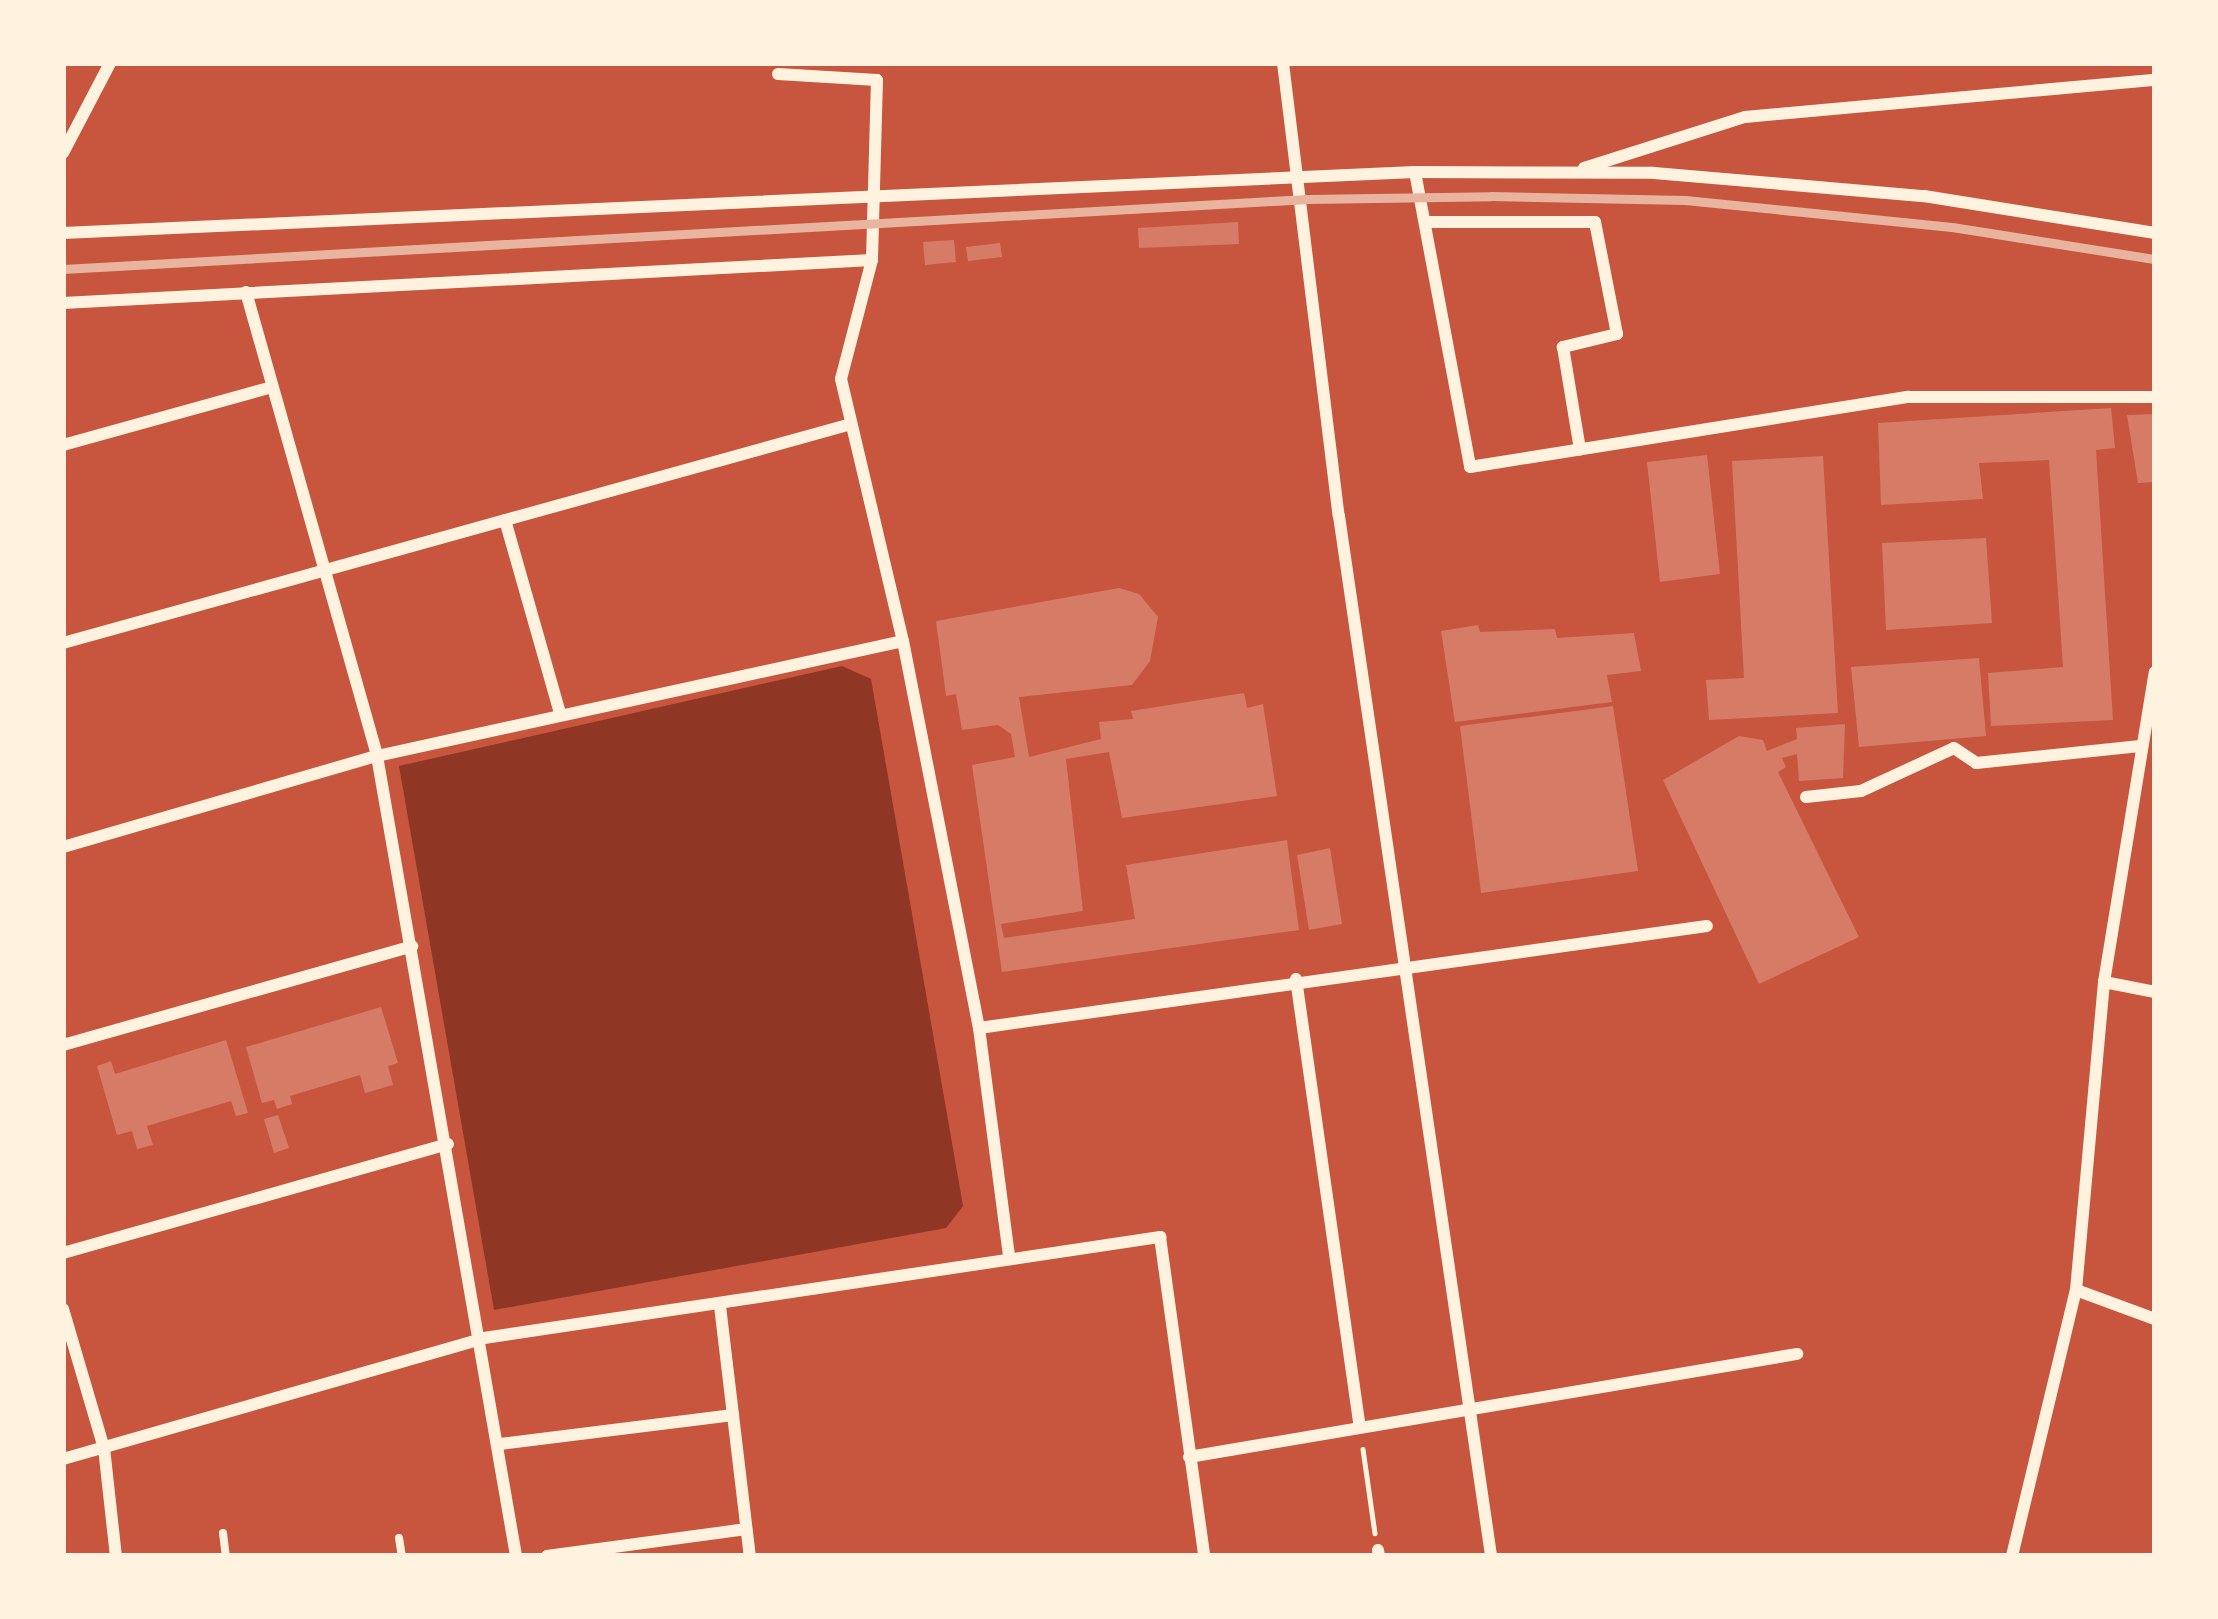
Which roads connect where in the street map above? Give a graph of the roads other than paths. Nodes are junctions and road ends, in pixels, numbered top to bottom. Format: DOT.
graph roads {
  1 [pos="110,63"];
  2 [pos="1282,63"];
  3 [pos="778,74"];
  4 [pos="2155,80"];
  5 [pos="63,153"];
  6 [pos="1414,172"];
  7 [pos="1568,172"];
  8 [pos="1298,178"];
  9 [pos="874,199"];
  10 [pos="1425,222"];
  11 [pos="63,233"];
  12 [pos="2155,233"];
  13 [pos="872,260"];
  14 [pos="246,292"];
  15 [pos="63,303"];
  16 [pos="272,387"];
  17 [pos="2155,397"];
  18 [pos="851,424"];
  19 [pos="63,445"];
  20 [pos="1580,450"];
  21 [pos="505,520"];
  22 [pos="324,570"];
  23 [pos="903,641"];
  24 [pos="63,643"];
  25 [pos="2155,671"];
  26 [pos="560,713"];
  27 [pos="2140,746"];
  28 [pos="377,756"];
  29 [pos="1806,797"];
  30 [pos="63,847"];
  31 [pos="1707,926"];
  32 [pos="412,946"];
  33 [pos="1407,965"];
  34 [pos="1296,980"];
  35 [pos="2104,982"];
  36 [pos="2155,992"];
  37 [pos="979,1028"];
  38 [pos="63,1045"];
  39 [pos="448,1144"];
  40 [pos="63,1253"];
  41 [pos="1009,1257"];
  42 [pos="2076,1290"];
  43 [pos="720,1306"];
  44 [pos="63,1309"];
  45 [pos="2155,1319"];
  46 [pos="484,1338"];
  47 [pos="1797,1354"];
  48 [pos="1470,1406"];
  49 [pos="734,1414"];
  50 [pos="1359,1423"];
  51 [pos="500,1444"];
  52 [pos="104,1448"];
  53 [pos="1189,1457"];
  54 [pos="63,1460"];
  55 [pos="746,1529"];
  56 [pos="223,1533"];
  57 [pos="399,1538"];
  58 [pos="116,1556"];
  59 [pos="226,1556"];
  60 [pos="402,1556"];
  61 [pos="515,1556"];
  62 [pos="547,1556"];
  63 [pos="750,1556"];
  64 [pos="1204,1556"];
  65 [pos="1492,1556"];
  66 [pos="2012,1556"];
  1 -- 5 [label="street"];
  2 -- 8 [label="street"];
  3 -- 9 [label="street"];
  4 -- 7 [label="street"];
  6 -- 7 [label="street"];
  6 -- 8 [label="street"];
  6 -- 10 [label="street"];
  7 -- 12 [label="street"];
  8 -- 9 [label="street"];
  8 -- 33 [label="street"];
  9 -- 11 [label="street"];
  9 -- 13 [label="street"];
  10 -- 20 [label="street"];
  10 -- 20 [label="street"];
  13 -- 14 [label="street"];
  13 -- 18 [label="street"];
  14 -- 15 [label="street"];
  14 -- 16 [label="street"];
  16 -- 19 [label="street"];
  16 -- 22 [label="street"];
  17 -- 20 [label="street"];
  18 -- 21 [label="street"];
  18 -- 23 [label="street"];
  21 -- 22 [label="street"];
  21 -- 26 [label="street"];
  22 -- 24 [label="street"];
  22 -- 28 [label="street"];
  23 -- 26 [label="street"];
  23 -- 37 [label="street"];
  25 -- 27 [label="street"];
  26 -- 28 [label="street"];
  27 -- 29 [label="street"];
  27 -- 35 [label="street"];
  28 -- 30 [label="street"];
  28 -- 32 [label="street"];
  31 -- 33 [label="street"];
  32 -- 38 [label="street"];
  32 -- 39 [label="street"];
  33 -- 34 [label="street"];
  33 -- 48 [label="street"];
  34 -- 37 [label="street"];
  34 -- 50 [label="street"];
  35 -- 36 [label="street"];
  35 -- 42 [label="street"];
  37 -- 41 [label="street"];
  39 -- 40 [label="street"];
  39 -- 46 [label="street"];
  41 -- 43 [label="street"];
  41 -- 53 [label="street"];
  42 -- 45 [label="street"];
  42 -- 66 [label="street"];
  43 -- 46 [label="street"];
  43 -- 49 [label="street"];
  44 -- 52 [label="street"];
  46 -- 51 [label="street"];
  46 -- 52 [label="street"];
  47 -- 48 [label="street"];
  48 -- 50 [label="street"];
  48 -- 65 [label="street"];
  49 -- 51 [label="street"];
  49 -- 55 [label="street"];
  50 -- 53 [label="street"];
  51 -- 61 [label="street"];
  52 -- 54 [label="street"];
  52 -- 58 [label="street"];
  53 -- 64 [label="street"];
  55 -- 62 [label="street"];
  55 -- 63 [label="street"];
  56 -- 59 [label="lane"];
  57 -- 60 [label="lane"];
}
